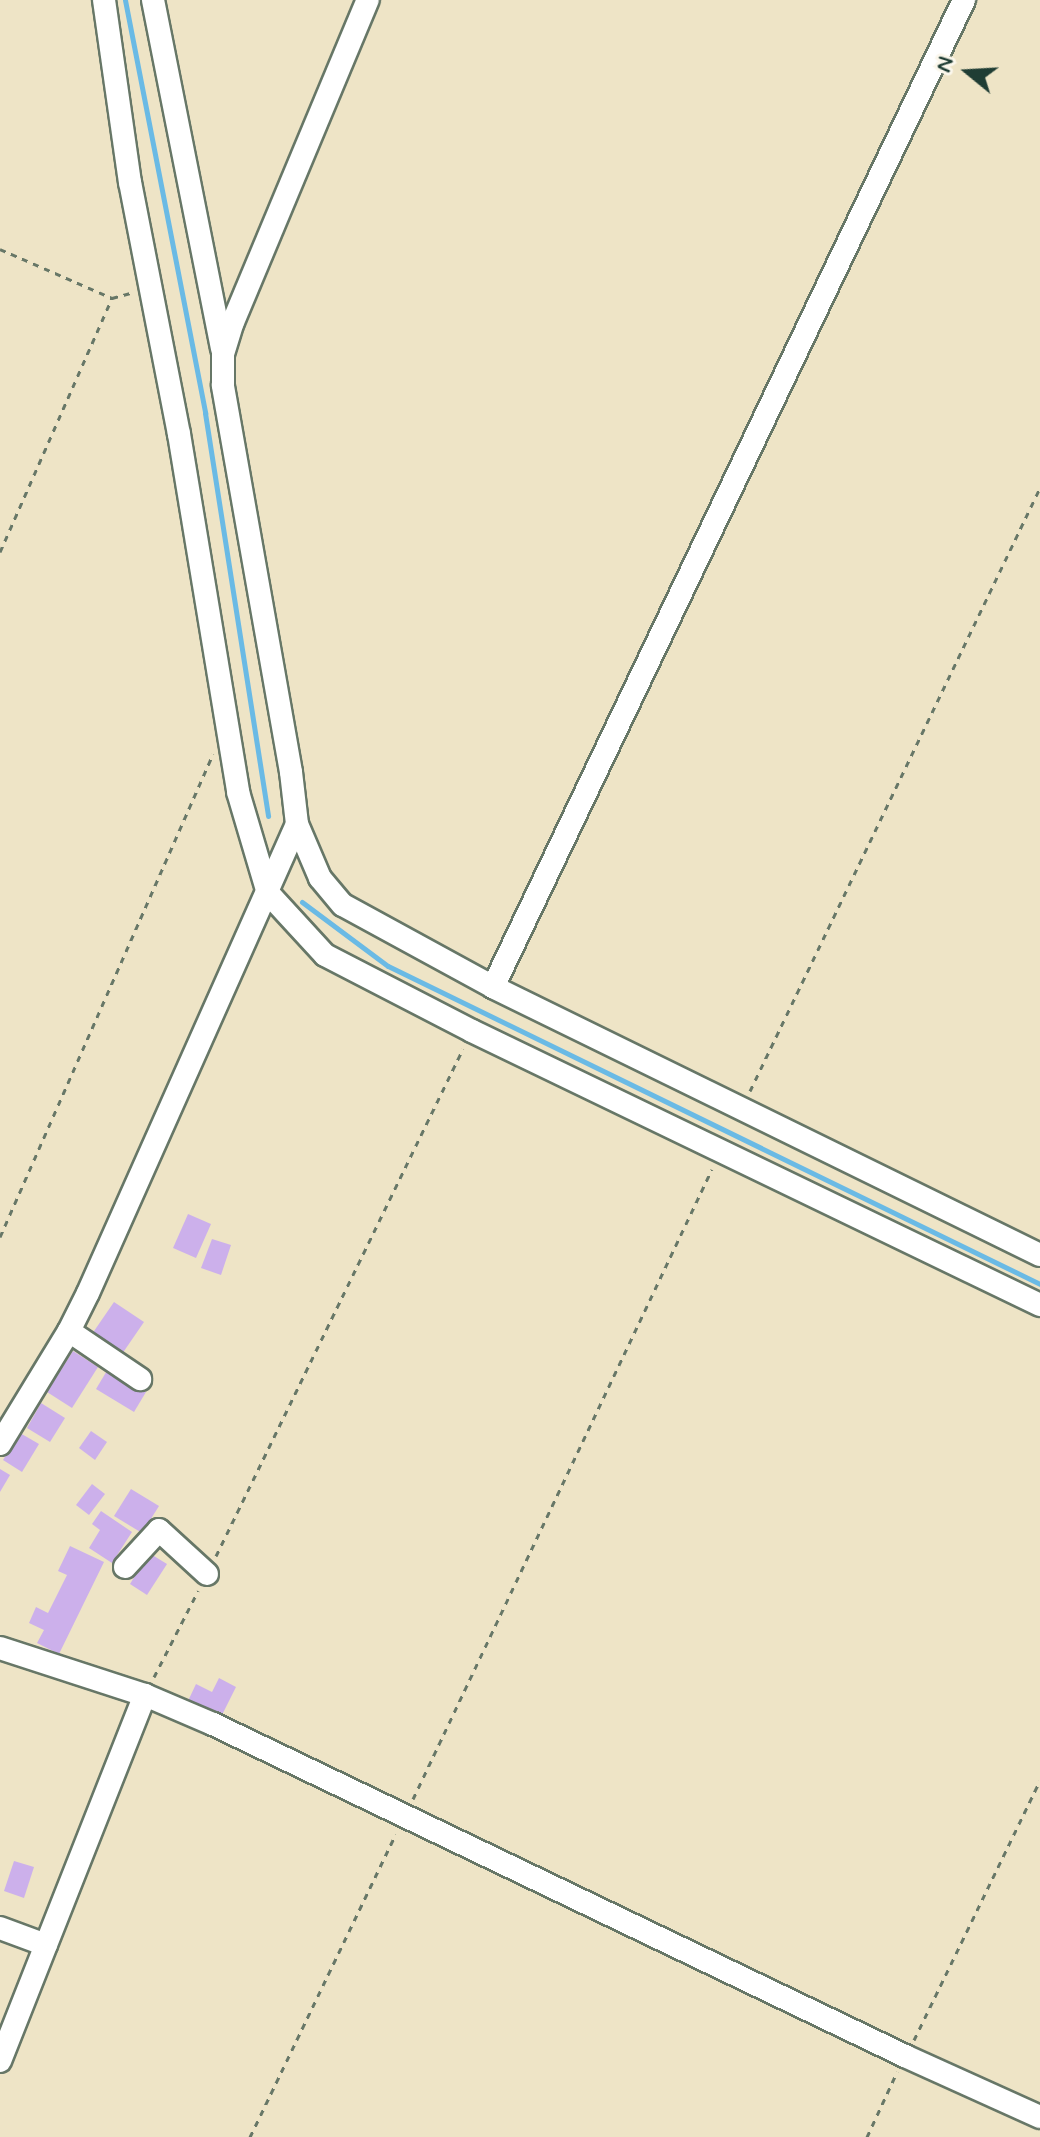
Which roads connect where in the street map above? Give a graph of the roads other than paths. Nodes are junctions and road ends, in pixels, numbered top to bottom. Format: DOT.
graph roads {
  1 [pos="104,0"];
  2 [pos="153,0"];
  3 [pos="368,0"];
  4 [pos="964,0"];
  5 [pos="223,354"];
  6 [pos="297,824"];
  7 [pos="268,893"];
  8 [pos="493,987"];
  9 [pos="1040,1255"];
  10 [pos="1040,1305"];
  11 [pos="69,1331"];
  12 [pos="140,1379"];
  13 [pos="0,1444"];
  14 [pos="125,1567"];
  15 [pos="207,1574"];
  16 [pos="0,1648"];
  17 [pos="145,1695"];
  18 [pos="0,1928"];
  19 [pos="46,1945"];
  20 [pos="0,2061"];
  21 [pos="1040,2117"];
  1 -- 7 [label="street"];
  2 -- 5 [label="street"];
  3 -- 5 [label="street"];
  4 -- 8 [label="street"];
  5 -- 6 [label="street"];
  6 -- 7 [label="street"];
  6 -- 8 [label="street"];
  7 -- 10 [label="street"];
  7 -- 11 [label="street"];
  8 -- 9 [label="street"];
  11 -- 12 [label="street"];
  11 -- 13 [label="street"];
  14 -- 15 [label="street"];
  16 -- 17 [label="street"];
  17 -- 19 [label="street"];
  17 -- 21 [label="street"];
  18 -- 19 [label="street"];
  19 -- 20 [label="street"];
}
